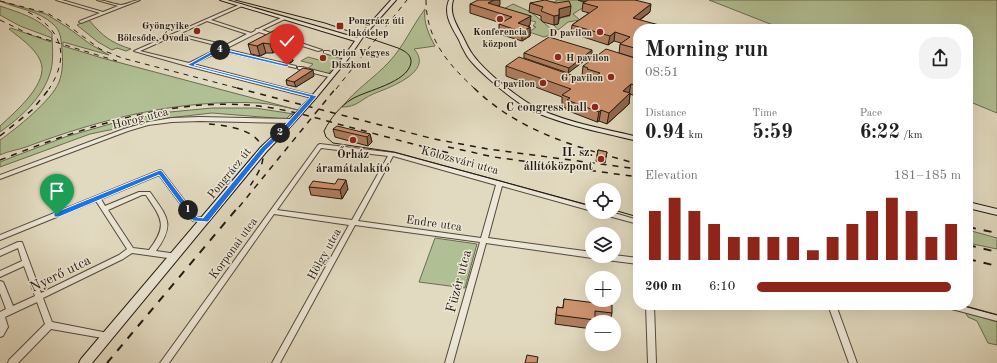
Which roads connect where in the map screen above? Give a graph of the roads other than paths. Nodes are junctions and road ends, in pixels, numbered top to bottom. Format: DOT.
graph roads {
  1 [pos="58,0"];
  2 [pos="99,0"];
  3 [pos="138,0"];
  4 [pos="222,0"];
  5 [pos="394,0"];
  6 [pos="451,0"];
  7 [pos="241,5"];
  8 [pos="121,6"];
  9 [pos="102,13"];
  10 [pos="284,18"];
  11 [pos="208,20"];
  12 [pos="81,22"];
  13 [pos="257,30"];
  14 [pos="176,34"];
  15 [pos="250,34"];
  16 [pos="358,40"];
  17 [pos="225,46"];
  18 [pos="218,50"];
  19 [pos="320,50"];
  20 [pos="326,52"];
  21 [pos="346,58"];
  22 [pos="189,65"];
  23 [pos="294,67"];
  24 [pos="300,68"];
  25 [pos="331,76"];
  26 [pos="314,96"];
  27 [pos="292,121"];
  28 [pos="633,139"];
  29 [pos="320,146"];
  30 [pos="391,155"];
  31 [pos="0,177"];
  32 [pos="500,183"];
  33 [pos="97,198"];
  34 [pos="973,206"];
  35 [pos="585,207"];
  36 [pos="104,209"];
  37 [pos="273,212"];
  38 [pos="997,212"];
  39 [pos="621,217"];
  40 [pos="205,220"];
  41 [pos="633,221"];
  42 [pos="354,223"];
  43 [pos="0,238"];
  44 [pos="483,241"];
  45 [pos="131,250"];
  46 [pos="0,253"];
  47 [pos="151,253"];
  48 [pos="585,254"];
  49 [pos="175,256"];
  50 [pos="621,259"];
  51 [pos="633,260"];
  52 [pos="26,262"];
  53 [pos="0,274"];
  54 [pos="0,284"];
  55 [pos="40,298"];
  56 [pos="650,310"];
  57 [pos="834,310"];
  58 [pos="967,310"];
  59 [pos="11,311"];
  60 [pos="1,316"];
  61 [pos="997,318"];
  62 [pos="49,325"];
  63 [pos="0,334"];
  64 [pos="108,336"];
  65 [pos="12,363"];
  66 [pos="85,363"];
  67 [pos="164,363"];
  68 [pos="276,363"];
  69 [pos="449,363"];
  70 [pos="652,363"];
  71 [pos="853,363"];
  1 -- 9 [label="street"];
  2 -- 8 [label="street"];
  3 -- 8 [label="street"];
  4 -- 7 [label="street"];
  5 -- 16 [label="street, Pongrácz út"];
  6 -- 28 [label="street"];
  7 -- 10 [label="street"];
  7 -- 11 [label="street"];
  8 -- 9 [label="street"];
  9 -- 12 [label="street"];
  10 -- 13 [label="street"];
  10 -- 16 [label="street"];
  11 -- 14 [label="street"];
  11 -- 15 [label="street"];
  13 -- 15 [label="street"];
  13 -- 19 [label="street"];
  14 -- 17 [label="street"];
  14 -- 22 [label="street"];
  15 -- 17 [label="street"];
  16 -- 21 [label="street, Pongrácz út"];
  17 -- 18 [label="street"];
  18 -- 22 [label="street"];
  18 -- 23 [label="street"];
  20 -- 21 [label="street"];
  21 -- 25 [label="street, Pongrácz út"];
  22 -- 26 [label="street"];
  24 -- 25 [label="street"];
  25 -- 26 [label="street, Pongrácz út"];
  26 -- 27 [label="street, Pongrácz út"];
  27 -- 31 [label="street, Horog utca"];
  27 -- 40 [label="street, Pongrácz út"];
  29 -- 30 [label="street, Kolozsvári utca"];
  29 -- 37 [label="street, Korponai utca"];
  30 -- 32 [label="street, Kolozsvári utca"];
  30 -- 42 [label="street, Hölgy utca"];
  32 -- 35 [label="street, Kolozsvári utca"];
  32 -- 44 [label="street, Füzér utca"];
  33 -- 36 [label="street"];
  33 -- 40 [label="street"];
  33 -- 43 [label="street"];
  34 -- 38 [label="street"];
  36 -- 45 [label="street"];
  36 -- 47 [label="street"];
  37 -- 42 [label="street, Endre utca"];
  37 -- 67 [label="street, Korponai utca"];
  39 -- 41 [label="street"];
  40 -- 49 [label="street, Pongrácz út"];
  42 -- 44 [label="street, Endre utca"];
  42 -- 68 [label="street, Hölgy utca"];
  44 -- 48 [label="street, Endre utca"];
  44 -- 69 [label="street, Füzér utca"];
  45 -- 47 [label="street"];
  45 -- 55 [label="street, Nyerő utca"];
  46 -- 52 [label="street"];
  47 -- 49 [label="street"];
  49 -- 64 [label="street, Pongrácz út"];
  50 -- 51 [label="street"];
  52 -- 53 [label="street"];
  52 -- 55 [label="street"];
  54 -- 59 [label="street"];
  55 -- 59 [label="street, Nyerő utca"];
  55 -- 62 [label="street"];
  56 -- 70 [label="street"];
  57 -- 71 [label="street"];
  58 -- 61 [label="street"];
  59 -- 60 [label="street, Nyerő utca"];
  60 -- 63 [label="street"];
  62 -- 64 [label="street"];
  62 -- 65 [label="street"];
  64 -- 66 [label="street, Pongrácz út"];
}
